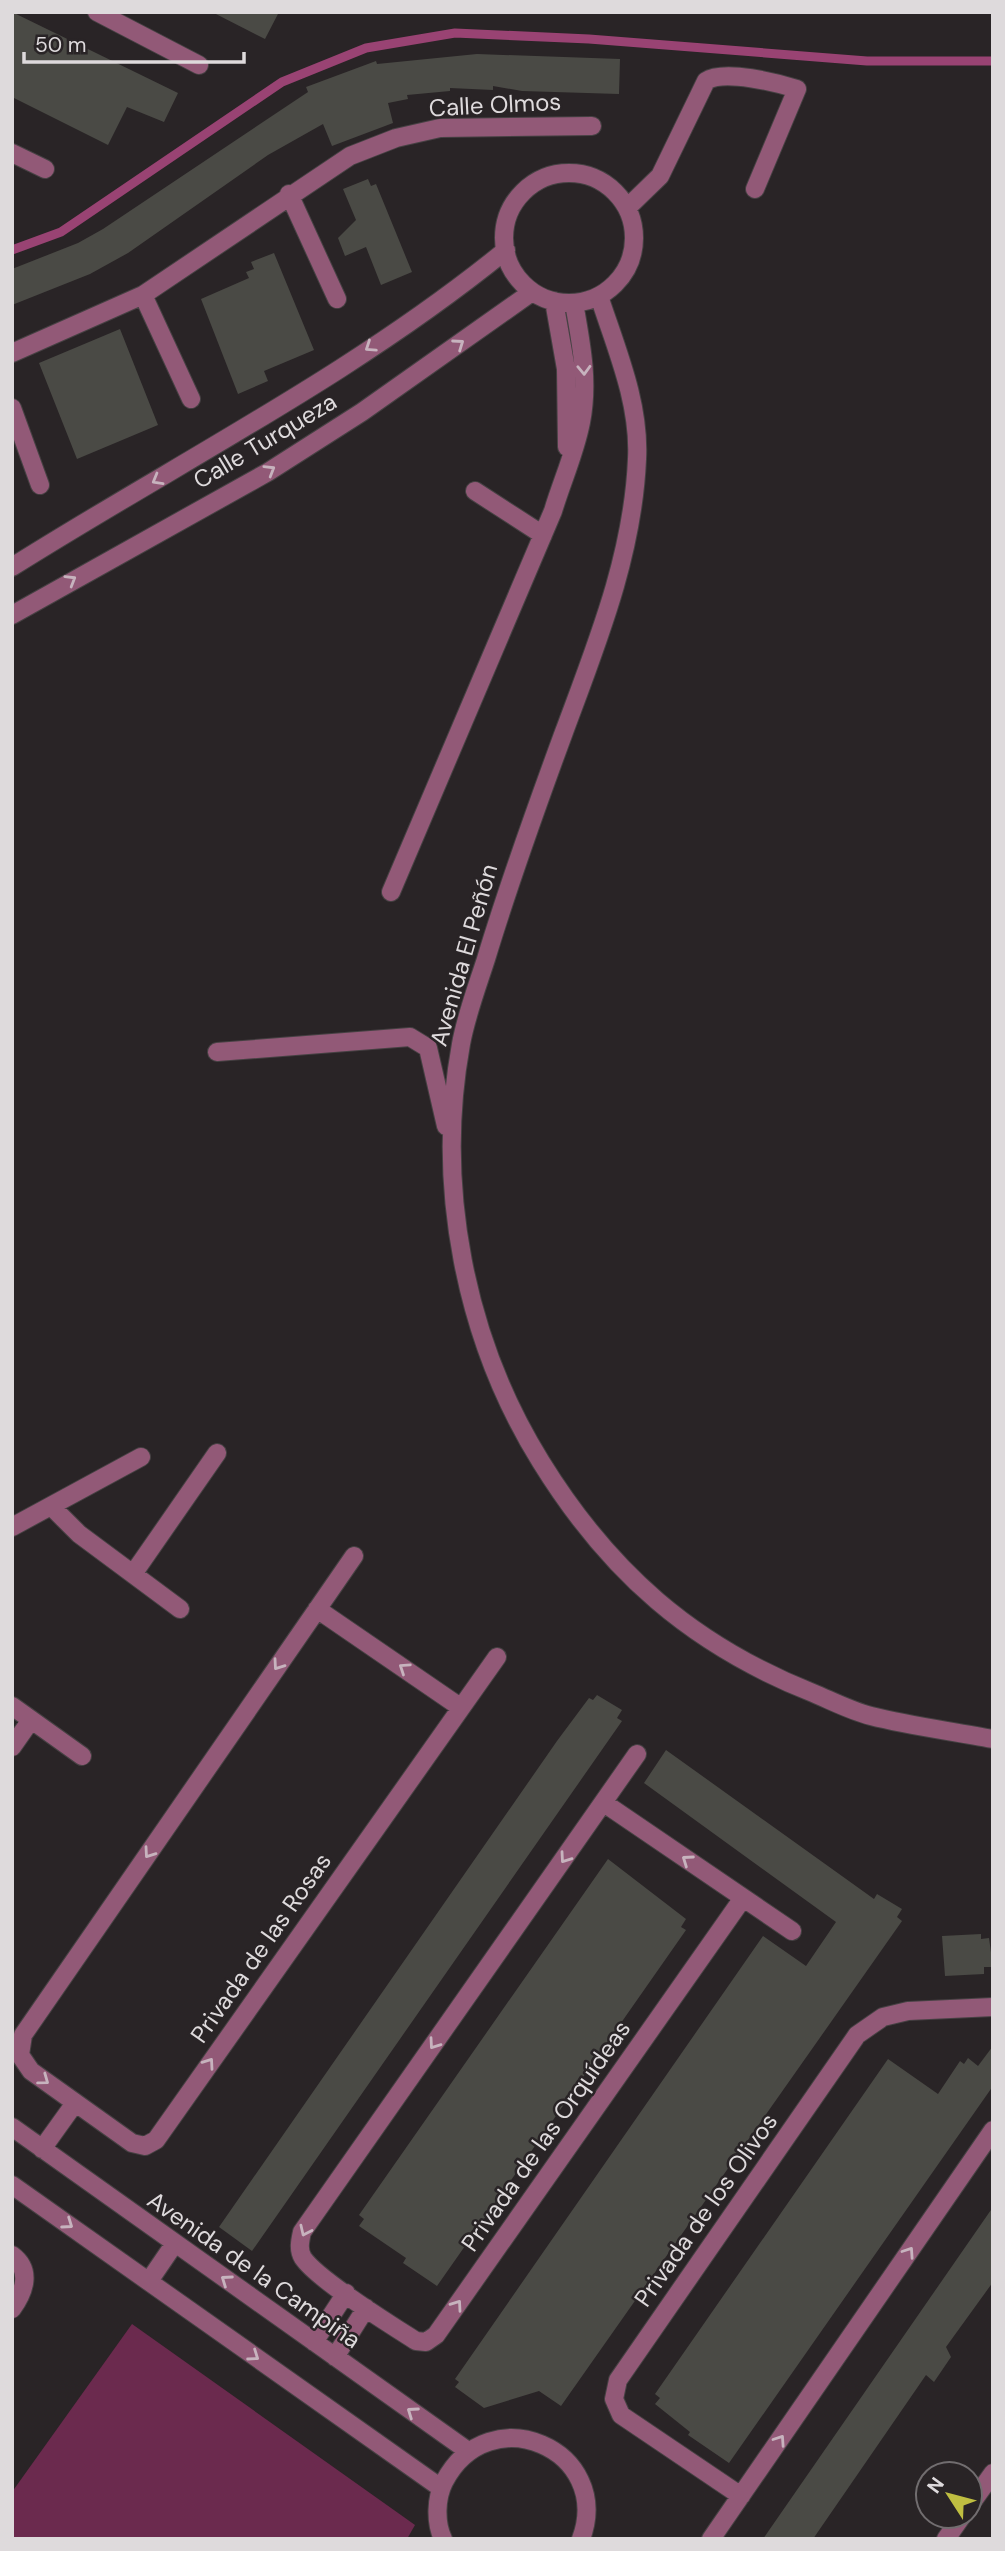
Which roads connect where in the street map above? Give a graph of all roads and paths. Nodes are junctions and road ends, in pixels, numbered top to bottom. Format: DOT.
graph roads {
  1 [pos="97,12"];
  2 [pos="199,65"];
  3 [pos="592,127"];
  4 [pos="12,153"];
  5 [pos="45,169"];
  6 [pos="755,189"];
  7 [pos="289,194"];
  8 [pos="627,208"];
  9 [pos="506,250"];
  10 [pos="532,292"];
  11 [pos="143,295"];
  12 [pos="599,296"];
  13 [pos="337,299"];
  14 [pos="554,301"];
  15 [pos="574,303"];
  16 [pos="12,353"];
  17 [pos="191,399"];
  18 [pos="12,408"];
  19 [pos="564,475"];
  20 [pos="40,485"];
  21 [pos="475,491"];
  22 [pos="543,535"];
  23 [pos="12,567"];
  24 [pos="12,615"];
  25 [pos="391,892"];
  26 [pos="217,1052"];
  27 [pos="450,1147"];
  28 [pos="217,1453"];
  29 [pos="141,1457"];
  30 [pos="51,1506"];
  31 [pos="12,1527"];
  32 [pos="354,1556"];
  33 [pos="133,1574"];
  34 [pos="180,1609"];
  35 [pos="317,1609"];
  36 [pos="497,1657"];
  37 [pos="12,1706"];
  38 [pos="460,1707"];
  39 [pos="31,1720"];
  40 [pos="993,1739"];
  41 [pos="12,1747"];
  42 [pos="637,1754"];
  43 [pos="82,1756"];
  44 [pos="604,1802"];
  45 [pos="743,1898"];
  46 [pos="792,1931"];
  47 [pos="993,2007"];
  48 [pos="75,2103"];
  49 [pos="12,2127"];
  50 [pos="993,2130"];
  51 [pos="42,2148"];
  52 [pos="14,2187"];
  53 [pos="175,2243"];
  54 [pos="12,2255"];
  55 [pos="149,2281"];
  56 [pos="346,2293"];
  57 [pos="366,2308"];
  58 [pos="12,2309"];
  59 [pos="314,2342"];
  60 [pos="335,2357"];
  61 [pos="467,2451"];
  62 [pos="441,2488"];
  63 [pos="741,2496"];
  64 [pos="583,2538"];
  65 [pos="443,2539"];
  66 [pos="711,2539"];
  1 -- 2 [label="street"];
  3 -- 7 [label="street, Calle Olmos"];
  4 -- 5 [label="street"];
  6 -- 8 [label="street"];
  7 -- 11 [label="street, Calle Olmos"];
  7 -- 13 [label="street"];
  8 -- 9 [label="street"];
  8 -- 12 [label="street"];
  9 -- 10 [label="street"];
  9 -- 23 [label="street, Calle Turqueza, one-way"];
  10 -- 14 [label="street"];
  24 -- 10 [label="street, Calle Turqueza, one-way"];
  11 -- 16 [label="street, Calle Olmos"];
  11 -- 17 [label="street"];
  12 -- 15 [label="street"];
  12 -- 27 [label="street, Avenida El Peñón"];
  14 -- 15 [label="street"];
  14 -- 19 [label="street"];
  15 -- 19 [label="street, one-way"];
  18 -- 20 [label="street"];
  19 -- 22 [label="street"];
  21 -- 22 [label="street"];
  22 -- 25 [label="street"];
  26 -- 27 [label="street"];
  27 -- 40 [label="street, Avenida El Peñón"];
  28 -- 33 [label="street"];
  29 -- 30 [label="street"];
  30 -- 31 [label="street"];
  30 -- 33 [label="street"];
  32 -- 35 [label="street, Privada de las Rosas"];
  33 -- 34 [label="street"];
  38 -- 35 [label="street, one-way"];
  35 -- 48 [label="street, Privada de las Rosas, one-way"];
  36 -- 38 [label="street, Privada de las Rosas"];
  37 -- 39 [label="street"];
  48 -- 38 [label="street, Privada de las Rosas, one-way"];
  39 -- 41 [label="street"];
  39 -- 43 [label="street"];
  42 -- 44 [label="street, Privada de las Orquídeas"];
  45 -- 44 [label="street, one-way"];
  44 -- 56 [label="street, Privada de las Orquídeas, one-way"];
  45 -- 46 [label="street"];
  57 -- 45 [label="street, Privada de las Orquídeas, one-way"];
  47 -- 63 [label="street, Privada de los Olivos"];
  48 -- 51 [label="street"];
  49 -- 51 [label="street, Avenida de la Campiña"];
  63 -- 50 [label="street, one-way"];
  51 -- 53 [label="street, Avenida de la Campiña"];
  52 -- 55 [label="street, one-way"];
  53 -- 55 [label="street"];
  59 -- 53 [label="street, Avenida de la Campiña, one-way"];
  54 -- 58 [label="street"];
  55 -- 62 [label="street, one-way"];
  56 -- 57 [label="street, Privada de las Orquídeas"];
  56 -- 59 [label="street"];
  57 -- 60 [label="street"];
  59 -- 60 [label="street, Avenida de la Campiña"];
  61 -- 60 [label="street, Avenida de la Campiña, one-way"];
  61 -- 62 [label="street"];
  61 -- 64 [label="street"];
  62 -- 65 [label="street"];
  63 -- 66 [label="street"];
}
